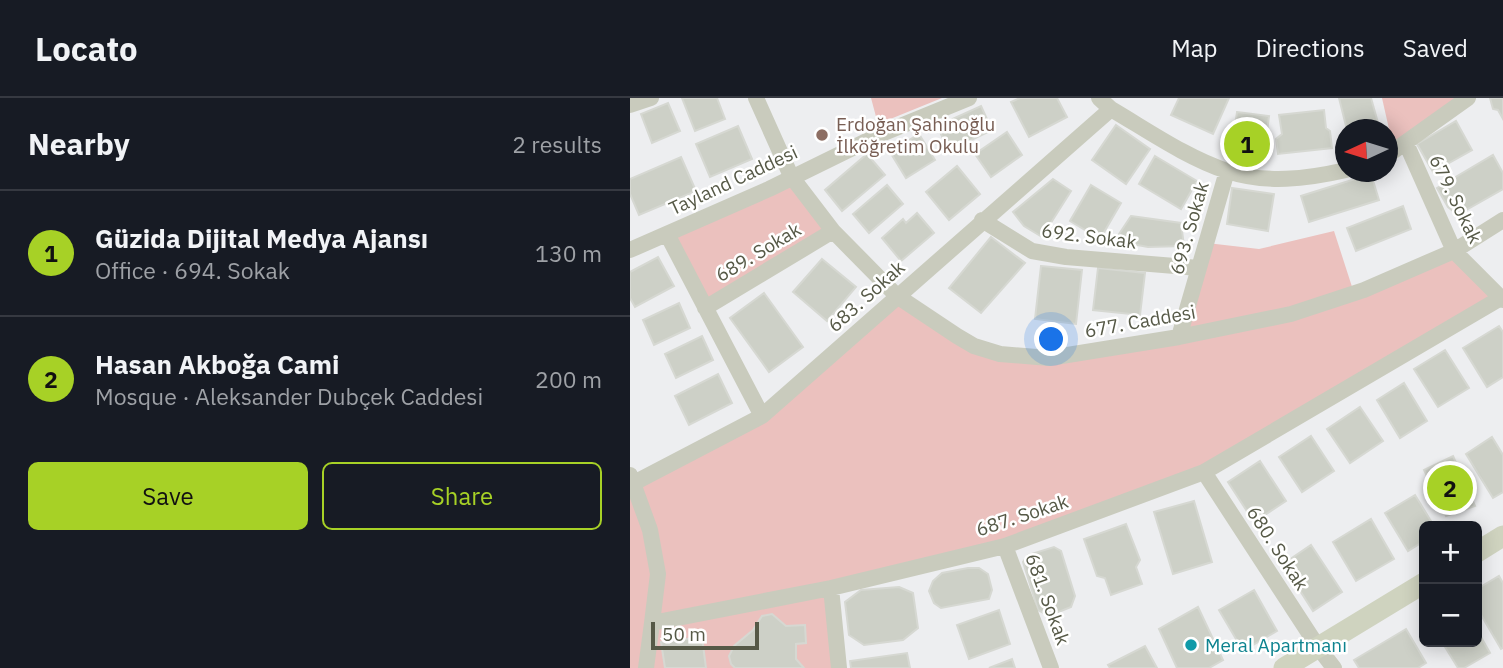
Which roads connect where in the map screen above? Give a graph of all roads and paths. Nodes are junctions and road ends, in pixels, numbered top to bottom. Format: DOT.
graph roads {
  1 [pos="651,98"];
  2 [pos="756,98"];
  3 [pos="970,98"];
  4 [pos="1468,98"];
  5 [pos="1105,104"];
  6 [pos="630,105"];
  7 [pos="1406,143"];
  8 [pos="1398,148"];
  9 [pos="1227,171"];
  10 [pos="1335,172"];
  11 [pos="791,176"];
  12 [pos="982,220"];
  13 [pos="1503,220"];
  14 [pos="833,231"];
  15 [pos="667,234"];
  16 [pos="630,250"];
  17 [pos="1454,251"];
  18 [pos="1199,268"];
  19 [pos="897,296"];
  20 [pos="1502,299"];
  21 [pos="705,308"];
  22 [pos="1179,337"];
  23 [pos="762,416"];
  24 [pos="1204,472"];
  25 [pos="631,481"];
  26 [pos="1503,536"];
  27 [pos="1005,546"];
  28 [pos="1482,549"];
  29 [pos="1422,584"];
  30 [pos="831,588"];
  31 [pos="652,623"];
  32 [pos="1318,647"];
  33 [pos="646,668"];
  34 [pos="839,668"];
  35 [pos="1051,668"];
  36 [pos="1284,668"];
  37 [pos="1334,668"];
  1 -- 6 [label="street"];
  2 -- 11 [label="street, 677. Caddesi"];
  3 -- 11 [label="street, Tayland Caddesi"];
  4 -- 7 [label="street"];
  5 -- 9 [label="street"];
  5 -- 12 [label="street, 683. Sokak"];
  7 -- 8 [label="street"];
  7 -- 17 [label="street, 679. Sokak"];
  9 -- 10 [label="street"];
  9 -- 18 [label="street, 693. Sokak"];
  11 -- 14 [label="street, 677. Caddesi"];
  11 -- 15 [label="street, Tayland Caddesi"];
  12 -- 18 [label="street, 692. Sokak"];
  12 -- 19 [label="street, 683. Sokak"];
  13 -- 17 [label="street, 677. Caddesi"];
  14 -- 19 [label="street, 677. Caddesi"];
  14 -- 21 [label="street, 689. Sokak"];
  15 -- 16 [label="street, Tayland Caddesi"];
  15 -- 21 [label="street"];
  17 -- 20 [label="street, 679. Sokak"];
  17 -- 22 [label="street, 677. Caddesi"];
  18 -- 22 [label="street, 693. Sokak"];
  19 -- 22 [label="street, 677. Caddesi"];
  19 -- 23 [label="street, 683. Sokak"];
  20 -- 24 [label="street, 687. Sokak"];
  21 -- 23 [label="street"];
  23 -- 25 [label="street, 683. Sokak"];
  24 -- 27 [label="street, 687. Sokak"];
  24 -- 32 [label="street, 680. Sokak"];
  25 -- 31 [label="street"];
  26 -- 28 [label="main road"];
  27 -- 30 [label="street, 687. Sokak"];
  27 -- 35 [label="street, 681. Sokak"];
  29 -- 32 [label="main road"];
  30 -- 31 [label="street, 687. Sokak"];
  30 -- 34 [label="street"];
  31 -- 33 [label="street"];
  32 -- 36 [label="main road"];
  32 -- 37 [label="street, 680. Sokak"];
}
